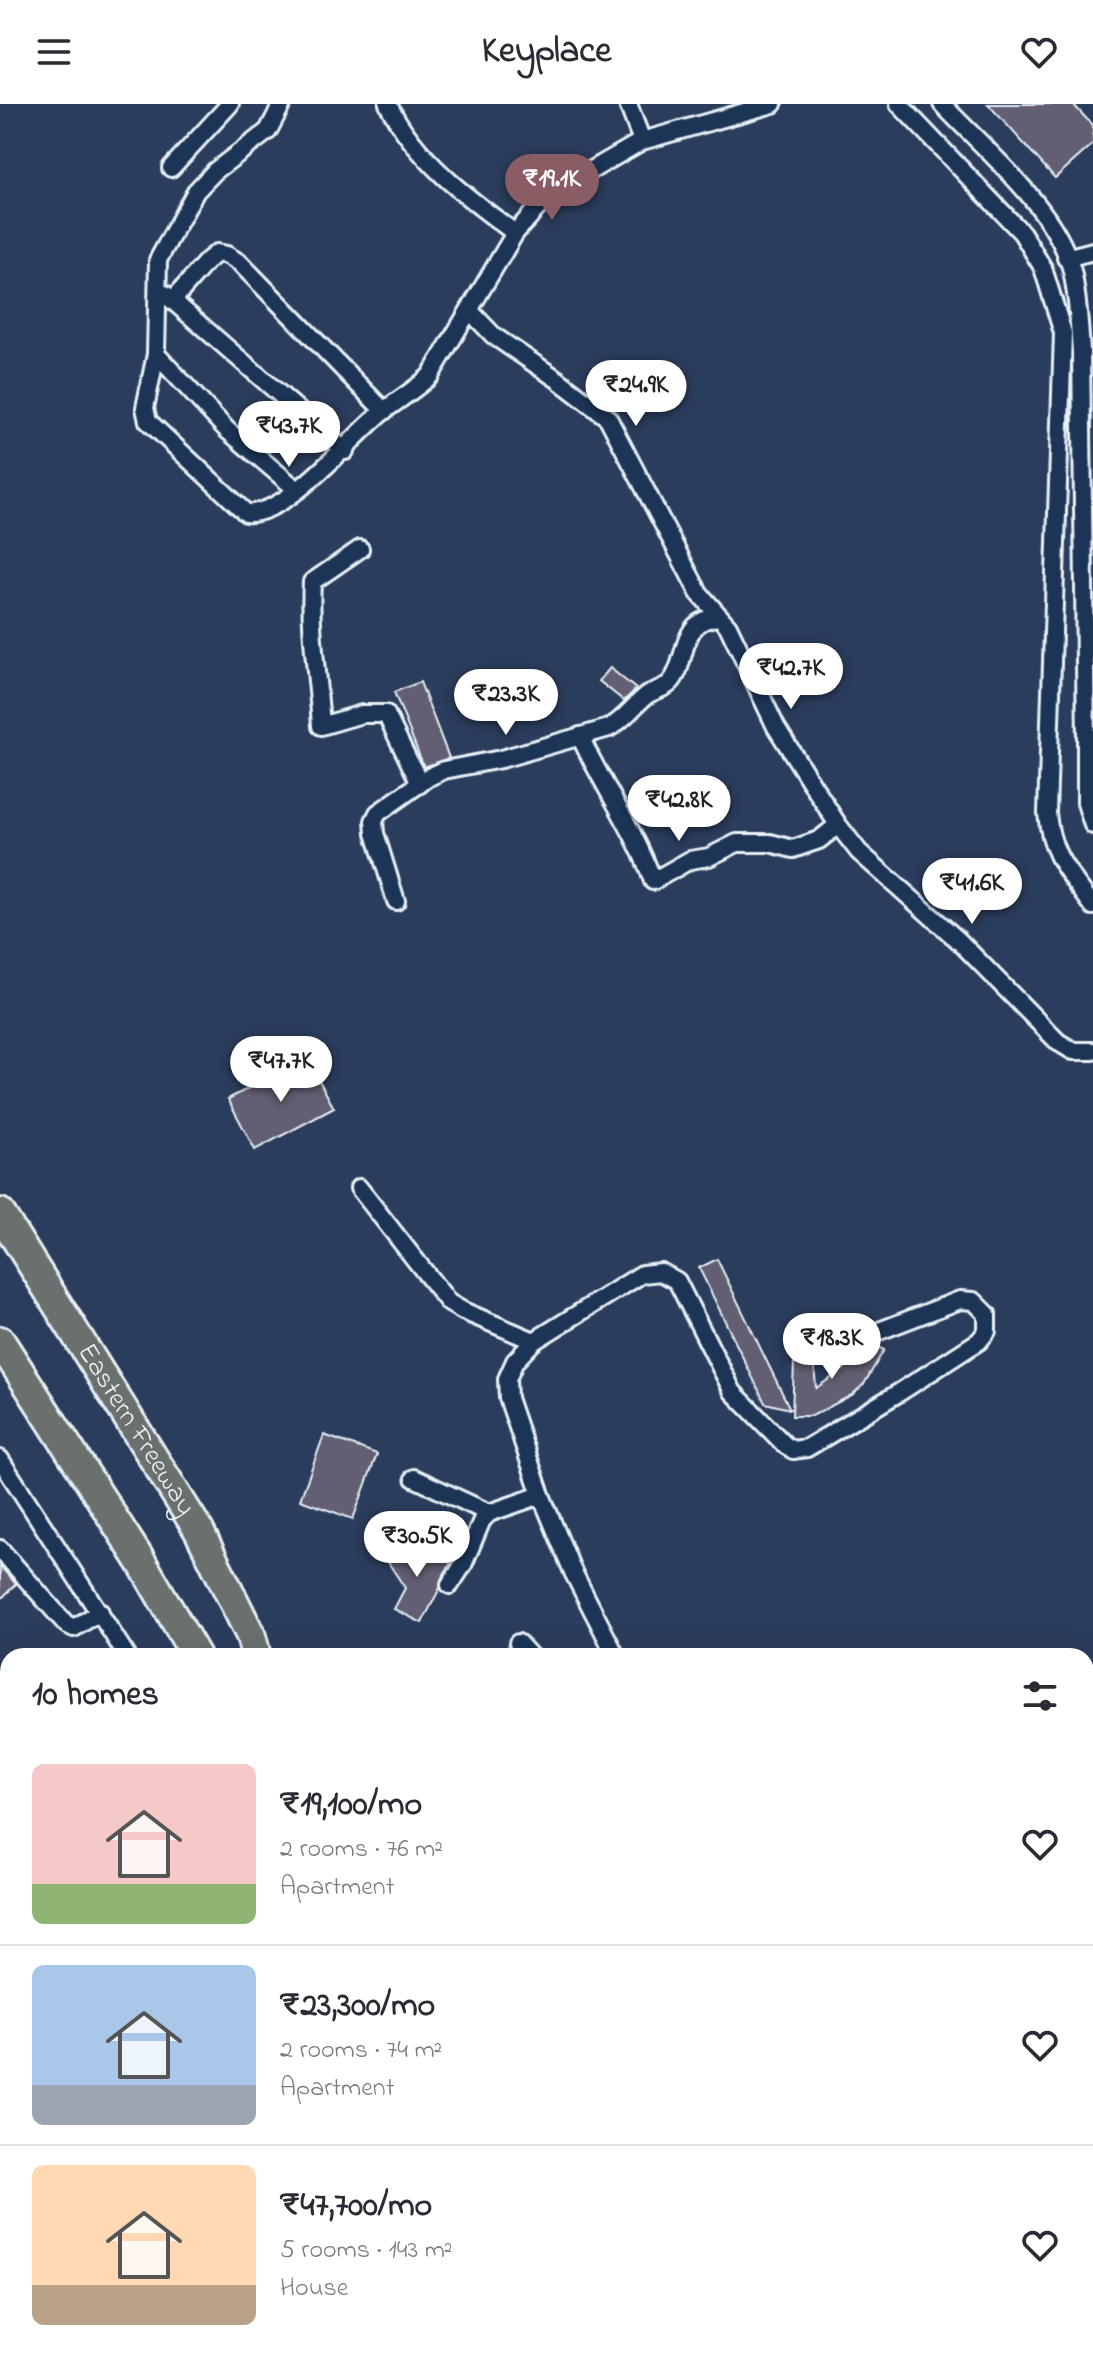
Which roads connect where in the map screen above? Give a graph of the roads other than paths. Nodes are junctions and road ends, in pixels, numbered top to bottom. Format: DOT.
graph roads {
  1 [pos="230,104"];
  2 [pos="282,104"];
  3 [pos="388,104"];
  4 [pos="628,104"];
  5 [pos="773,104"];
  6 [pos="899,104"];
  7 [pos="942,104"];
  8 [pos="642,141"];
  9 [pos="171,168"];
  10 [pos="515,233"];
  11 [pos="1093,251"];
  12 [pos="1066,258"];
  13 [pos="155,284"];
  14 [pos="173,300"];
  15 [pos="470,311"];
  16 [pos="1087,352"];
  17 [pos="156,354"];
  18 [pos="384,411"];
  19 [pos="345,451"];
  20 [pos="296,489"];
  21 [pos="360,549"];
  22 [pos="720,617"];
  23 [pos="580,736"];
  24 [pos="1089,741"];
  25 [pos="420,784"];
  26 [pos="838,825"];
  27 [pos="1093,825"];
  28 [pos="396,901"];
  29 [pos="1093,906"];
  30 [pos="1093,1051"];
  31 [pos="359,1188"];
  32 [pos="0,1213"];
  33 [pos="874,1333"];
  34 [pos="0,1341"];
  35 [pos="534,1341"];
  36 [pos="0,1459"];
  37 [pos="414,1478"];
  38 [pos="541,1495"];
  39 [pos="489,1513"];
  40 [pos="0,1549"];
  41 [pos="450,1585"];
  42 [pos="100,1612"];
  43 [pos="518,1643"];
  44 [pos="122,1648"];
  45 [pos="191,1648"];
  46 [pos="256,1648"];
  47 [pos="523,1648"];
  48 [pos="612,1648"];
  1 -- 9 [label="street"];
  2 -- 13 [label="street"];
  3 -- 10 [label="street"];
  4 -- 8 [label="street"];
  5 -- 8 [label="street"];
  6 -- 29 [label="street"];
  7 -- 12 [label="street"];
  8 -- 10 [label="street"];
  10 -- 15 [label="street"];
  11 -- 12 [label="street"];
  12 -- 16 [label="street"];
  13 -- 14 [label="street"];
  13 -- 17 [label="street"];
  14 -- 18 [label="street"];
  14 -- 19 [label="street"];
  15 -- 18 [label="street"];
  15 -- 22 [label="street"];
  16 -- 24 [label="street"];
  17 -- 20 [label="street"];
  17 -- 20 [label="street"];
  18 -- 19 [label="street"];
  19 -- 20 [label="street"];
  21 -- 25 [label="street"];
  22 -- 23 [label="street"];
  22 -- 26 [label="street"];
  23 -- 25 [label="street"];
  23 -- 26 [label="street"];
  24 -- 27 [label="street"];
  25 -- 28 [label="street"];
  26 -- 30 [label="street"];
  31 -- 35 [label="street"];
  32 -- 46 [label="highway, Eastern Freeway"];
  33 -- 35 [label="street"];
  34 -- 45 [label="highway"];
  35 -- 38 [label="street"];
  36 -- 42 [label="street"];
  37 -- 39 [label="street"];
  38 -- 39 [label="street"];
  38 -- 48 [label="street"];
  39 -- 41 [label="street"];
  40 -- 42 [label="street"];
  42 -- 44 [label="street"];
  43 -- 47 [label="street"];
}
